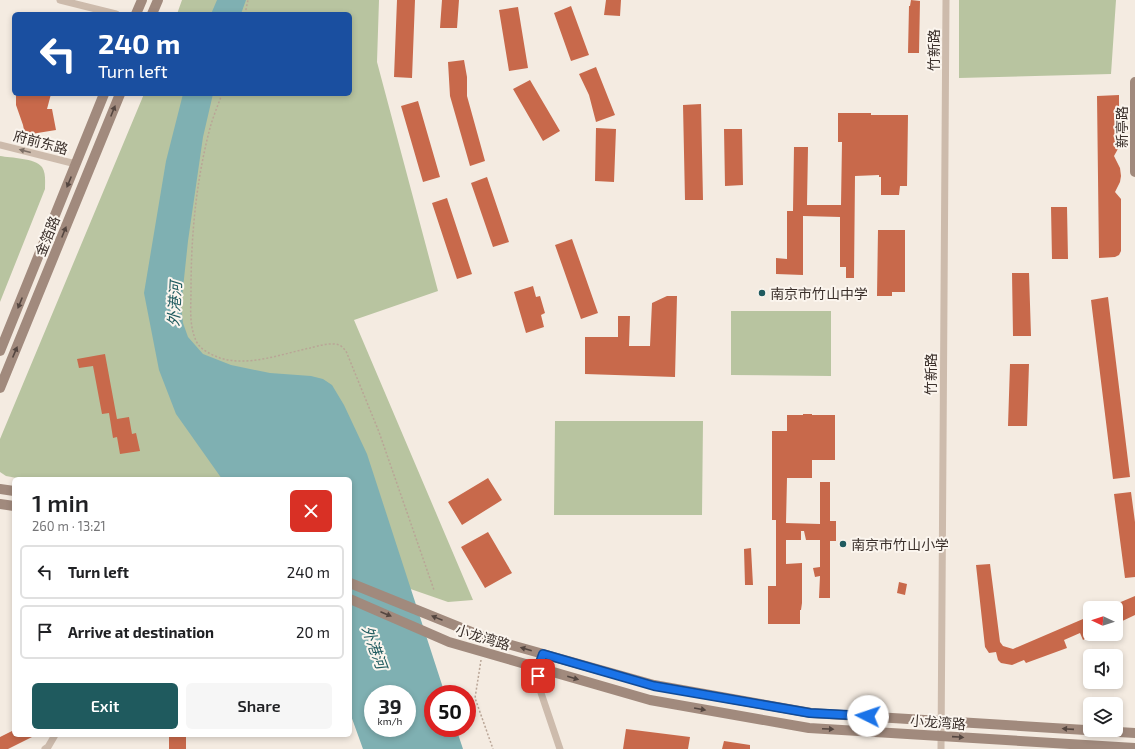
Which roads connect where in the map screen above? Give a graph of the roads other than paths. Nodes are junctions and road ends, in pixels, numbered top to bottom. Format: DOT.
graph roads {
  1 [pos="60,0"];
  2 [pos="142,0"];
  3 [pos="158,0"];
  4 [pos="946,0"];
  5 [pos="108,12"];
  6 [pos="137,12"];
  7 [pos="153,12"];
  8 [pos="1135,82"];
  9 [pos="103,96"];
  10 [pos="119,96"];
  11 [pos="0,145"];
  12 [pos="76,164"];
  13 [pos="1135,172"];
  14 [pos="0,351"];
  15 [pos="0,388"];
  16 [pos="0,489"];
  17 [pos="12,491"];
  18 [pos="0,504"];
  19 [pos="12,506"];
  20 [pos="352,584"];
  21 [pos="352,600"];
  22 [pos="543,654"];
  23 [pos="538,668"];
  24 [pos="941,721"];
  25 [pos="1135,733"];
  26 [pos="941,736"];
  27 [pos="54,737"];
  28 [pos="1135,748"];
  29 [pos="46,749"];
  30 [pos="560,749"];
  31 [pos="941,749"];
  1 -- 5 [label="street"];
  2 -- 6 [label="main road"];
  3 -- 7 [label="main road"];
  4 -- 24 [label="street, 竹新路"];
  8 -- 13 [label="main road, 新亭路"];
  9 -- 12 [label="main road, 金箔路"];
  15 -- 10 [label="main road, 金箔路, one-way"];
  12 -- 11 [label="street, 府前东路, one-way"];
  12 -- 14 [label="main road, 金箔路, one-way"];
  16 -- 17 [label="main road"];
  18 -- 19 [label="main road"];
  22 -- 20 [label="main road, 小龙湾路, one-way"];
  21 -- 23 [label="main road, 小龙湾路, one-way"];
  22 -- 23 [label="street"];
  22 -- 24 [label="main road, 小龙湾路"];
  23 -- 26 [label="main road, 小龙湾路, one-way"];
  23 -- 30 [label="street"];
  25 -- 24 [label="main road, 小龙湾路, one-way"];
  24 -- 26 [label="street, 竹新路"];
  26 -- 28 [label="main road, 小龙湾路, one-way"];
  26 -- 31 [label="street, 竹新路"];
  27 -- 29 [label="street"];
}
